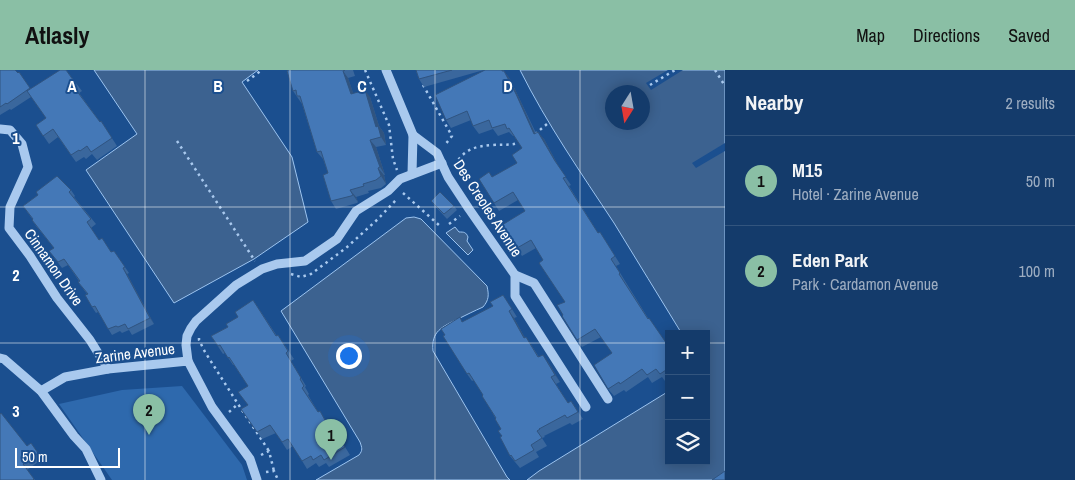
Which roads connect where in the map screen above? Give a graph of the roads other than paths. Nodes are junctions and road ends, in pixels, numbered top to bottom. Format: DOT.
graph roads {
  1 [pos="386,70"];
  2 [pos="0,129"];
  3 [pos="413,135"];
  4 [pos="442,163"];
  5 [pos="412,174"];
  6 [pos="515,275"];
  7 [pos="0,358"];
  8 [pos="188,361"];
  9 [pos="108,369"];
  10 [pos="41,391"];
  11 [pos="608,399"];
  12 [pos="586,407"];
  13 [pos="256,477"];
  14 [pos="101,480"];
  1 -- 3 [label="street"];
  2 -- 9 [label="street, Cinnamon Drive"];
  3 -- 4 [label="street, Des Creoles Avenue"];
  3 -- 5 [label="street"];
  4 -- 5 [label="street"];
  4 -- 6 [label="street, Des Creoles Avenue"];
  5 -- 8 [label="street"];
  6 -- 11 [label="street"];
  6 -- 12 [label="street, Des Creoles Avenue"];
  7 -- 10 [label="street"];
  8 -- 9 [label="street, Zarine Avenue"];
  8 -- 13 [label="street, Zarine Avenue"];
  9 -- 10 [label="street, Zarine Avenue"];
  10 -- 14 [label="street"];
}
